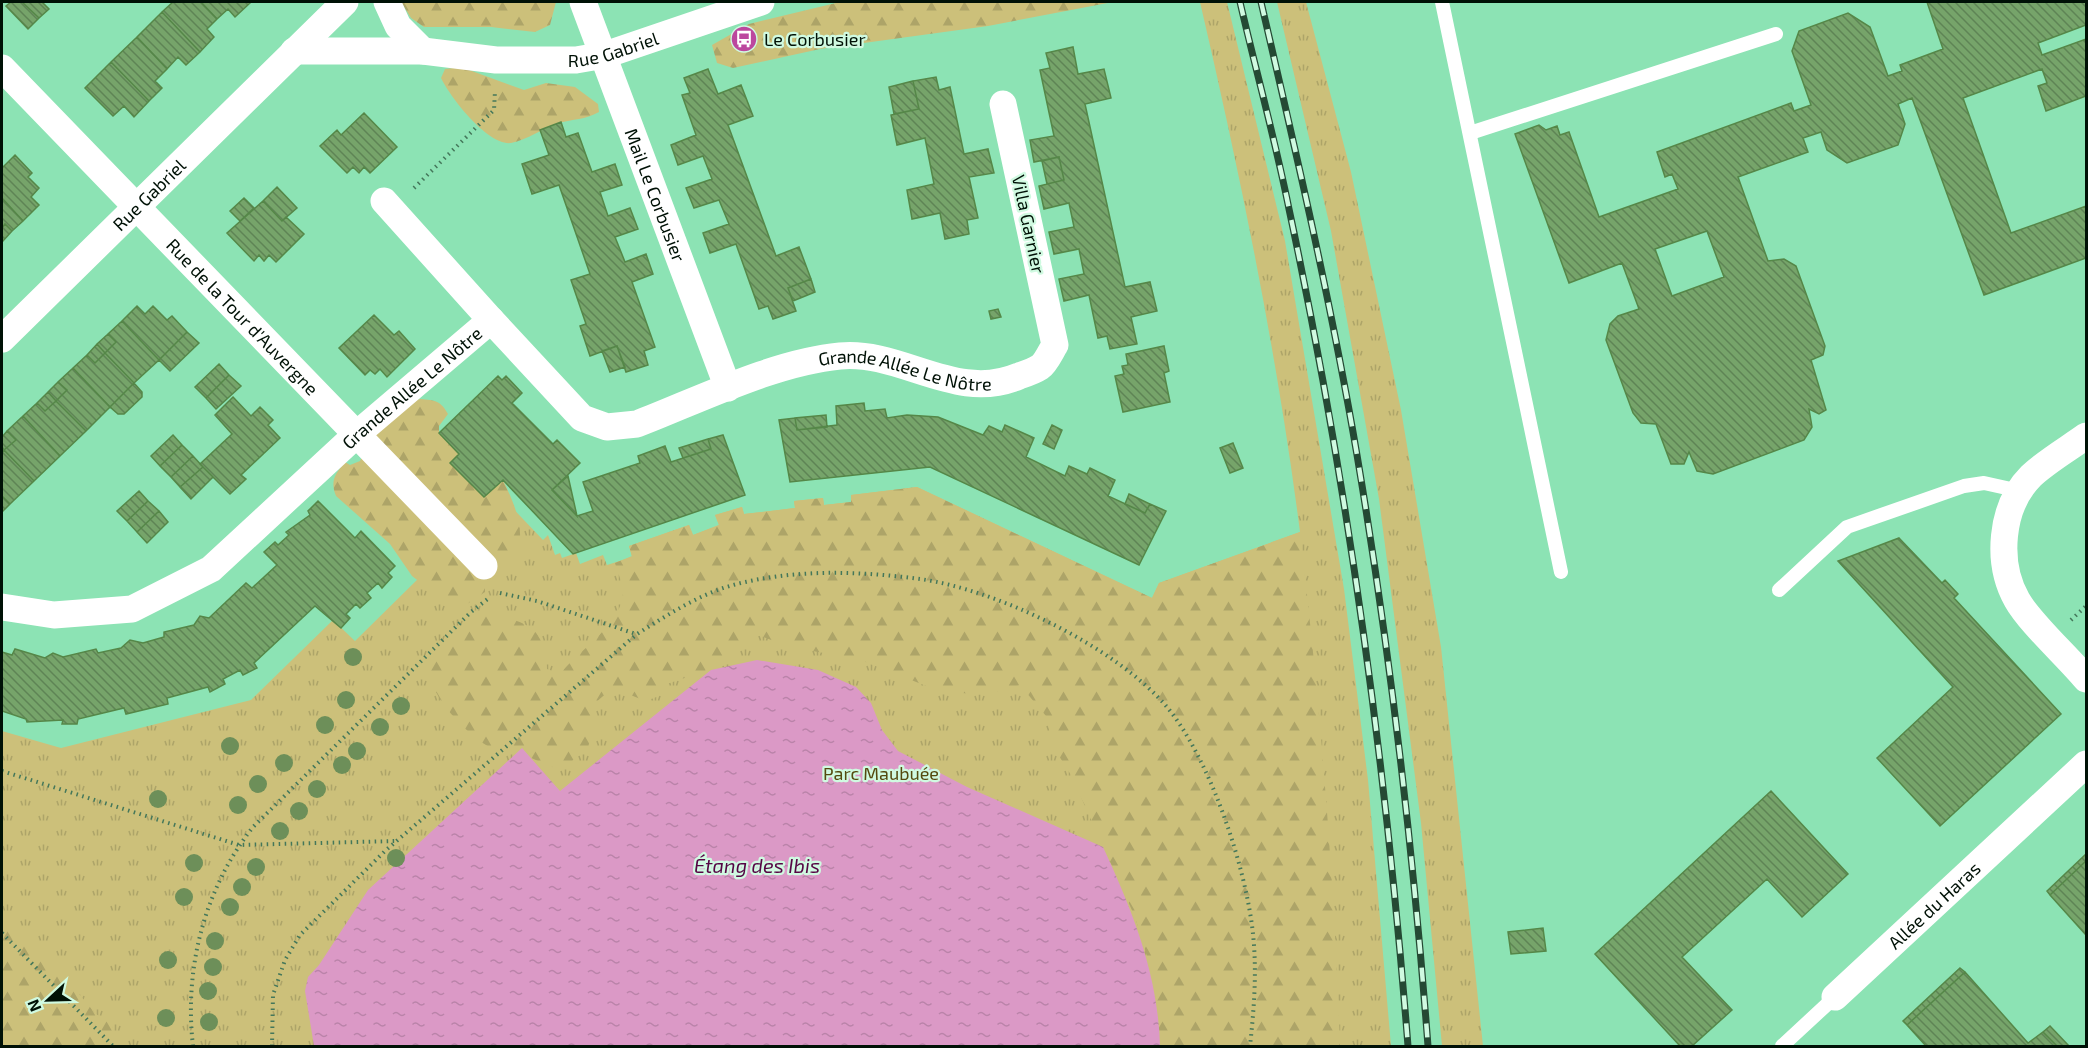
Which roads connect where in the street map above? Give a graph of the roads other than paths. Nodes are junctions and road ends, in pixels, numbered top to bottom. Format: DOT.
graph roads {
  1 [pos="345,2"];
  2 [pos="387,2"];
  3 [pos="583,2"];
  4 [pos="762,2"];
  5 [pos="1442,2"];
  6 [pos="1776,34"];
  7 [pos="294,51"];
  8 [pos="423,51"];
  9 [pos="605,55"];
  10 [pos="2,68"];
  11 [pos="1003,104"];
  12 [pos="1470,133"];
  13 [pos="388,205"];
  14 [pos="135,207"];
  15 [pos="491,320"];
  16 [pos="2,339"];
  17 [pos="1055,345"];
  18 [pos="728,388"];
  19 [pos="357,434"];
  20 [pos="2086,436"];
  21 [pos="2020,490"];
  22 [pos="484,566"];
  23 [pos="1561,572"];
  24 [pos="1779,590"];
  25 [pos="2,607"];
  26 [pos="2086,679"];
  27 [pos="2086,764"];
  28 [pos="1835,997"];
  29 [pos="1782,1047"];
  1 -- 7 [label="street, Rue Gabriel"];
  2 -- 8 [label="street"];
  3 -- 9 [label="street, Mail Le Corbusier"];
  4 -- 9 [label="street, Rue Gabriel"];
  5 -- 12 [label="lane"];
  6 -- 12 [label="lane"];
  7 -- 8 [label="street, Rue Gabriel"];
  7 -- 14 [label="street, Rue Gabriel"];
  8 -- 9 [label="street, Rue Gabriel"];
  9 -- 18 [label="street, Mail Le Corbusier"];
  10 -- 14 [label="street, Rue de la Tour d'Auvergne"];
  11 -- 17 [label="street, Villa Garnier"];
  12 -- 23 [label="lane"];
  13 -- 15 [label="street"];
  14 -- 16 [label="street, Rue Gabriel"];
  14 -- 19 [label="street, Rue de la Tour d'Auvergne"];
  15 -- 18 [label="street, Grande Allée Le Nôtre"];
  15 -- 19 [label="street, Grande Allée Le Nôtre"];
  17 -- 18 [label="street, Grande Allée Le Nôtre"];
  19 -- 22 [label="street, Rue de la Tour d'Auvergne"];
  19 -- 25 [label="street, Grande Allée Le Nôtre"];
  20 -- 21 [label="street"];
  21 -- 24 [label="lane"];
  21 -- 26 [label="street"];
  27 -- 28 [label="street, Allée du Haras"];
  28 -- 29 [label="lane, Allée du Haras"];
}
